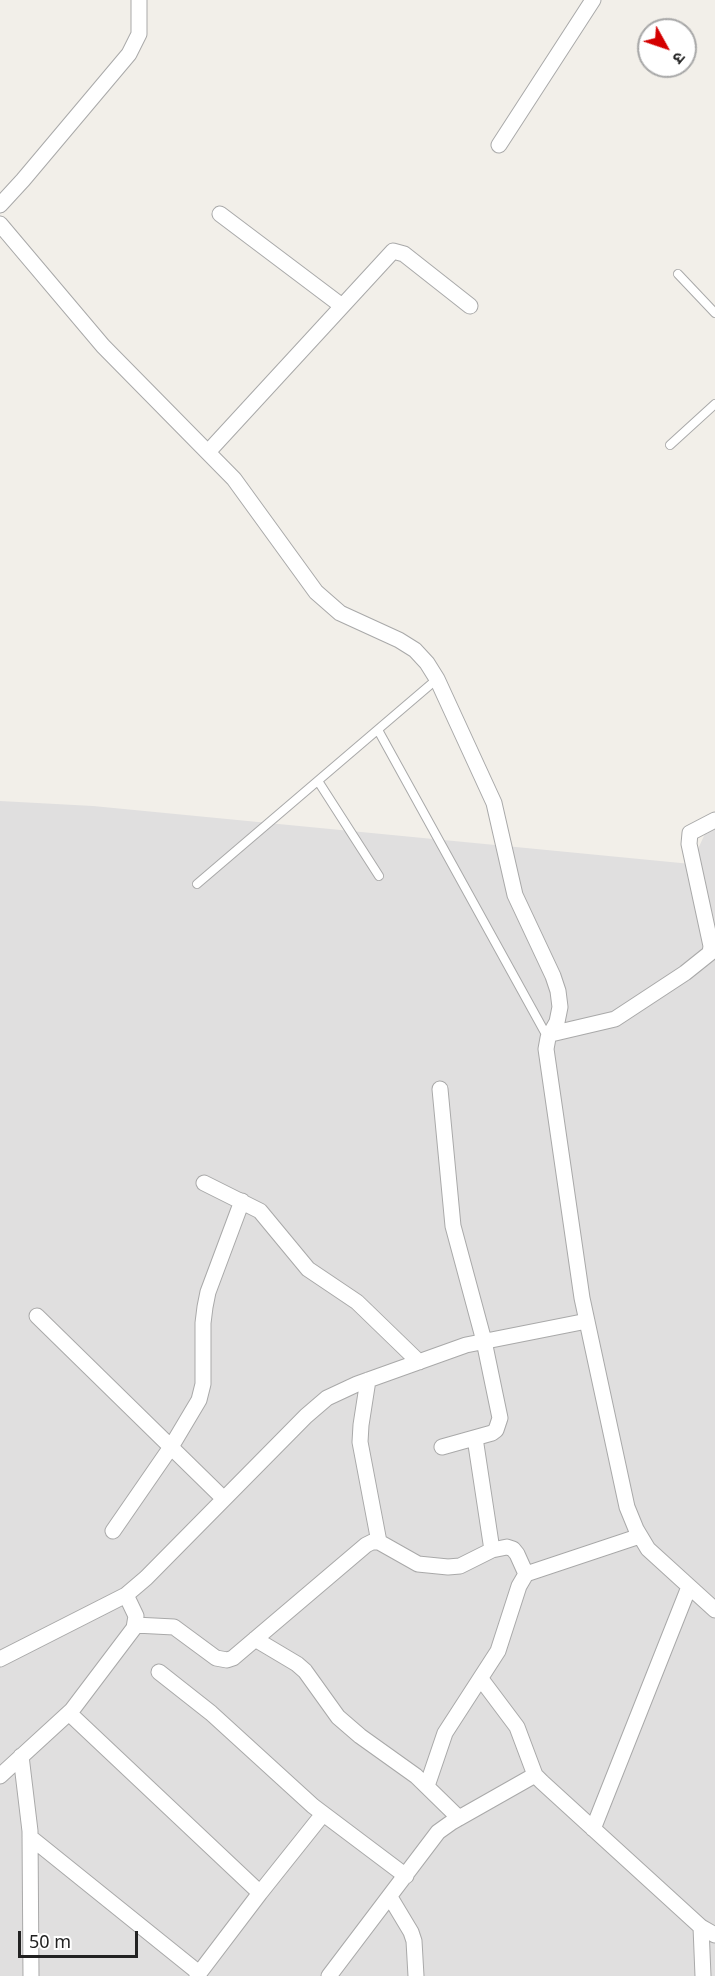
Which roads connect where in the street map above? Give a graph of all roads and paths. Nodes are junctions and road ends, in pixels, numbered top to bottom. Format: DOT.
graph roads {
  1 [pos="139,0"];
  2 [pos="593,0"];
  3 [pos="499,144"];
  4 [pos="0,205"];
  5 [pos="220,214"];
  6 [pos="0,224"];
  7 [pos="678,274"];
  8 [pos="342,306"];
  9 [pos="470,306"];
  10 [pos="715,313"];
  11 [pos="715,404"];
  12 [pos="670,445"];
  13 [pos="208,452"];
  14 [pos="437,679"];
  15 [pos="378,730"];
  16 [pos="318,781"];
  17 [pos="715,820"];
  18 [pos="379,876"];
  19 [pos="197,884"];
  20 [pos="549,1036"];
  21 [pos="440,1089"];
  22 [pos="204,1183"];
  23 [pos="242,1201"];
  24 [pos="37,1316"];
  25 [pos="587,1321"];
  26 [pos="484,1341"];
  27 [pos="419,1362"];
  28 [pos="368,1380"];
  29 [pos="475,1438"];
  30 [pos="171,1447"];
  31 [pos="442,1447"];
  32 [pos="224,1499"];
  33 [pos="114,1531"];
  34 [pos="640,1536"];
  35 [pos="379,1542"];
  36 [pos="492,1550"];
  37 [pos="526,1574"];
  38 [pos="689,1587"];
  39 [pos="126,1595"];
  40 [pos="715,1610"];
  41 [pos="135,1625"];
  42 [pos="255,1639"];
  43 [pos="0,1659"];
  44 [pos="159,1672"];
  45 [pos="481,1679"];
  46 [pos="69,1713"];
  47 [pos="21,1756"];
  48 [pos="535,1774"];
  49 [pos="0,1776"];
  50 [pos="427,1786"];
  51 [pos="323,1814"];
  52 [pos="459,1818"];
  53 [pos="593,1829"];
  54 [pos="30,1837"];
  55 [pos="406,1876"];
  56 [pos="260,1893"];
  57 [pos="390,1898"];
  58 [pos="701,1927"];
  59 [pos="715,1935"];
  60 [pos="198,1975"];
  61 [pos="31,1976"];
  62 [pos="329,1976"];
  63 [pos="416,1976"];
  64 [pos="703,1976"];
  1 -- 4 [label="street"];
  2 -- 3 [label="street"];
  5 -- 8 [label="street"];
  6 -- 13 [label="street"];
  7 -- 10 [label="lane"];
  8 -- 9 [label="street"];
  8 -- 13 [label="street"];
  11 -- 12 [label="lane"];
  13 -- 14 [label="street"];
  14 -- 15 [label="lane"];
  14 -- 20 [label="street"];
  15 -- 16 [label="lane"];
  15 -- 20 [label="lane"];
  16 -- 18 [label="lane"];
  16 -- 19 [label="lane"];
  17 -- 20 [label="street"];
  20 -- 25 [label="street"];
  21 -- 26 [label="street"];
  22 -- 23 [label="street"];
  23 -- 27 [label="street"];
  23 -- 30 [label="street"];
  24 -- 30 [label="street"];
  25 -- 26 [label="street"];
  25 -- 34 [label="street"];
  26 -- 27 [label="street"];
  26 -- 29 [label="street"];
  27 -- 28 [label="street"];
  28 -- 32 [label="street"];
  28 -- 35 [label="street"];
  29 -- 31 [label="street"];
  29 -- 36 [label="street"];
  30 -- 32 [label="street"];
  30 -- 33 [label="street"];
  32 -- 39 [label="street"];
  34 -- 37 [label="street"];
  34 -- 38 [label="street"];
  35 -- 36 [label="street"];
  35 -- 42 [label="street"];
  36 -- 37 [label="street"];
  37 -- 45 [label="street"];
  38 -- 40 [label="street"];
  38 -- 53 [label="street"];
  39 -- 41 [label="street"];
  39 -- 43 [label="street"];
  41 -- 42 [label="street"];
  41 -- 46 [label="street"];
  42 -- 50 [label="street"];
  44 -- 51 [label="street"];
  45 -- 48 [label="street"];
  45 -- 50 [label="street"];
  46 -- 47 [label="street"];
  46 -- 56 [label="street"];
  47 -- 49 [label="street"];
  47 -- 54 [label="street"];
  48 -- 52 [label="street"];
  48 -- 53 [label="street"];
  50 -- 52 [label="street"];
  51 -- 55 [label="street"];
  51 -- 56 [label="street"];
  52 -- 55 [label="street"];
  53 -- 58 [label="street"];
  54 -- 60 [label="street"];
  54 -- 61 [label="street"];
  55 -- 57 [label="street"];
  56 -- 60 [label="street"];
  57 -- 62 [label="street"];
  57 -- 63 [label="street"];
  58 -- 59 [label="street"];
  58 -- 64 [label="street"];
}
